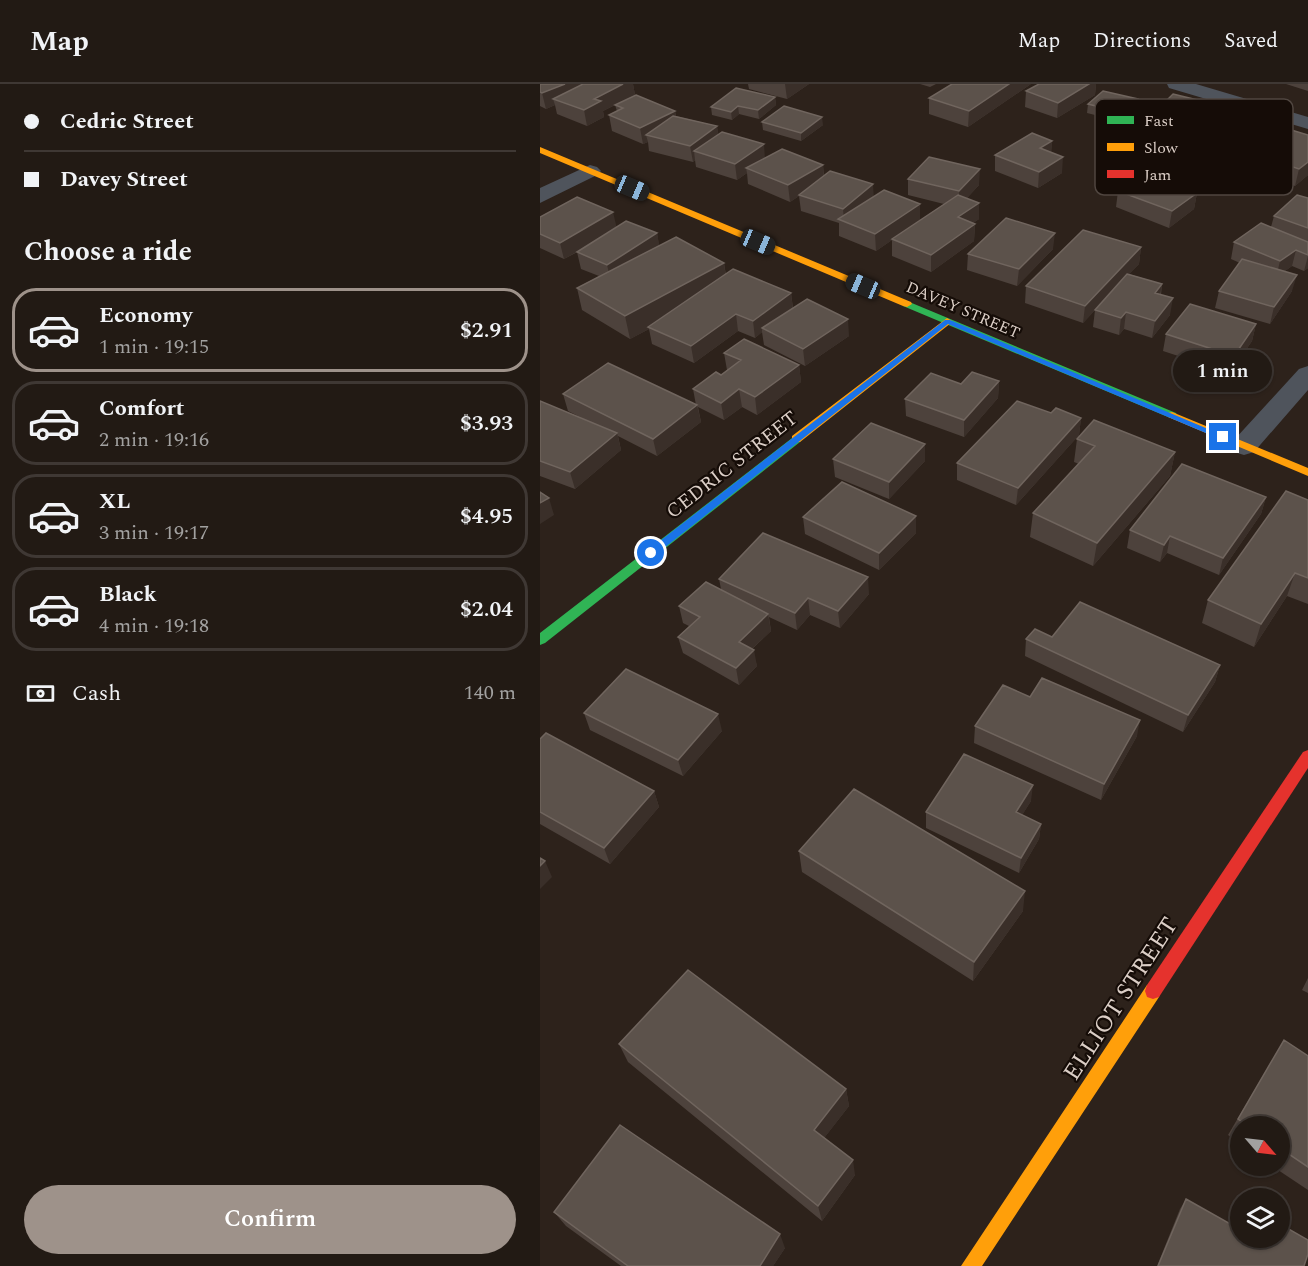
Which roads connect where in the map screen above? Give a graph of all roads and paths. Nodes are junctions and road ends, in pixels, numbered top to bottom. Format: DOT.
graph roads {
  1 [pos="1176,84"];
  2 [pos="1227,99"];
  3 [pos="1293,119"];
  4 [pos="1308,123"];
  5 [pos="540,150"];
  6 [pos="590,171"];
  7 [pos="540,197"];
  8 [pos="947,321"];
  9 [pos="1308,374"];
  10 [pos="1245,446"];
  11 [pos="1308,472"];
  12 [pos="540,640"];
  13 [pos="1308,756"];
  14 [pos="971,1266"];
  1 -- 2 [label="street"];
  3 -- 4 [label="street"];
  5 -- 6 [label="street, DAVEY STREET"];
  6 -- 7 [label="street"];
  6 -- 8 [label="street, DAVEY STREET"];
  8 -- 10 [label="street, DAVEY STREET"];
  8 -- 12 [label="street, CEDRIC STREET"];
  9 -- 10 [label="street"];
  10 -- 11 [label="street, DAVEY STREET"];
  13 -- 14 [label="street, ELLIOT STREET"];
}
